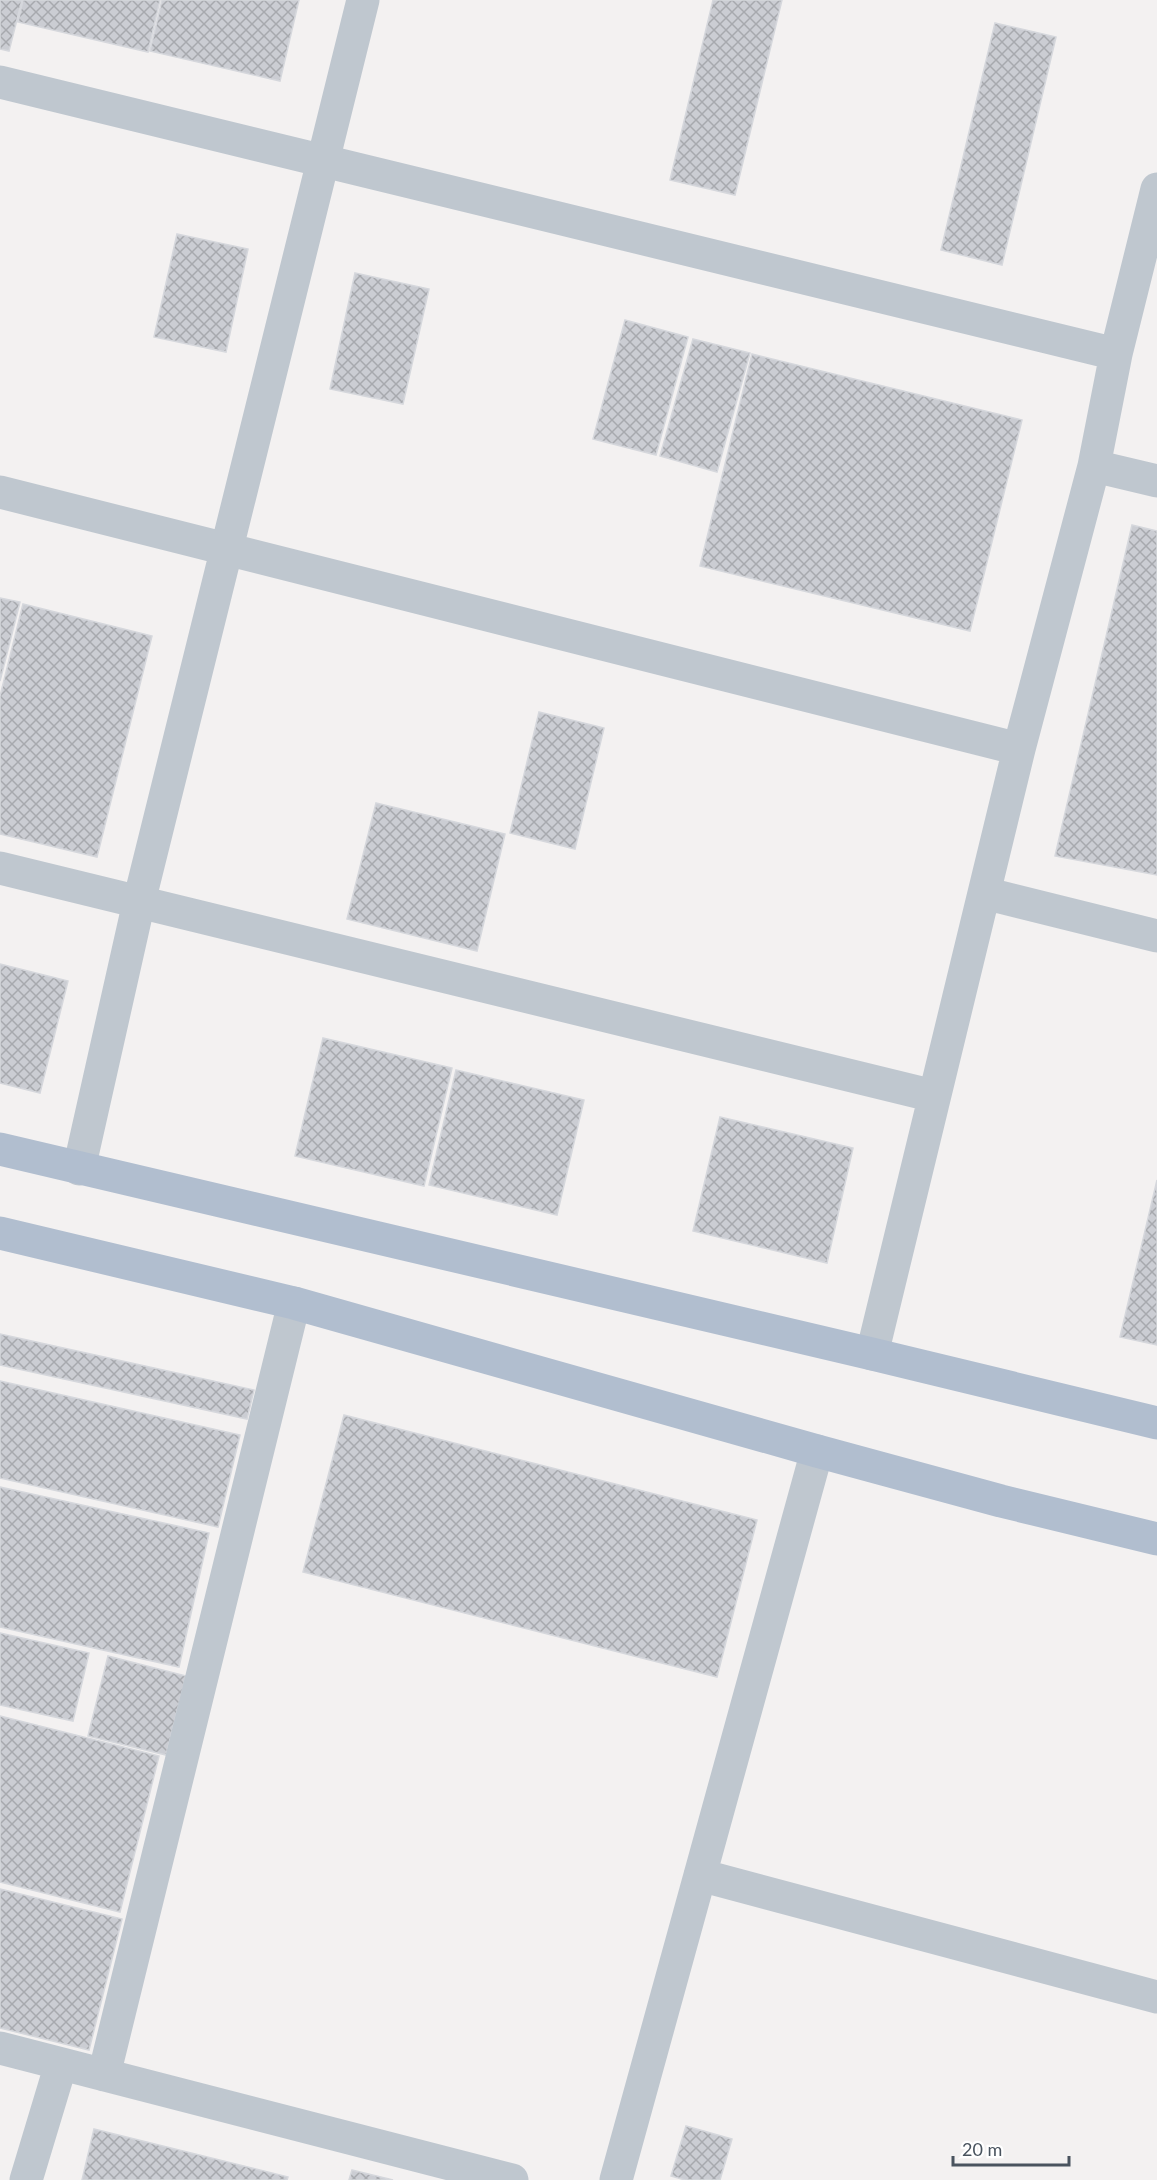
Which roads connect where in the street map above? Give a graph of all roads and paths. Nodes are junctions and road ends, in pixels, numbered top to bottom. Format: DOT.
graph roads {
  1 [pos="363,0"];
  2 [pos="0,82"];
  3 [pos="323,161"];
  4 [pos="1157,189"];
  5 [pos="1116,354"];
  6 [pos="1094,466"];
  7 [pos="1157,481"];
  8 [pos="0,492"];
  9 [pos="227,549"];
  10 [pos="1019,748"];
  11 [pos="0,868"];
  12 [pos="984,892"];
  13 [pos="139,902"];
  14 [pos="1157,936"];
  15 [pos="934,1096"];
  16 [pos="0,1149"];
  17 [pos="79,1169"];
  18 [pos="0,1233"];
  19 [pos="294,1303"];
  20 [pos="872,1354"];
  21 [pos="1157,1424"];
  22 [pos="817,1451"];
  23 [pos="1157,1539"];
  24 [pos="699,1875"];
  25 [pos="1157,1997"];
  26 [pos="0,2048"];
  27 [pos="61,2064"];
  28 [pos="104,2075"];
  29 [pos="26,2180"];
  30 [pos="512,2180"];
  31 [pos="616,2180"];
  1 -- 3 [label="street"];
  2 -- 3 [label="street"];
  3 -- 5 [label="street"];
  3 -- 9 [label="street"];
  4 -- 5 [label="street"];
  5 -- 6 [label="street"];
  6 -- 7 [label="street"];
  6 -- 10 [label="street"];
  8 -- 9 [label="street"];
  9 -- 10 [label="street"];
  9 -- 13 [label="street"];
  10 -- 12 [label="street"];
  11 -- 13 [label="street"];
  12 -- 14 [label="street"];
  12 -- 15 [label="street"];
  13 -- 15 [label="street"];
  13 -- 17 [label="street"];
  15 -- 20 [label="street"];
  16 -- 17 [label="main road"];
  17 -- 20 [label="main road"];
  18 -- 19 [label="main road"];
  19 -- 22 [label="main road"];
  19 -- 28 [label="street"];
  20 -- 21 [label="main road"];
  22 -- 23 [label="main road"];
  22 -- 24 [label="street"];
  24 -- 25 [label="street"];
  24 -- 31 [label="street"];
  26 -- 27 [label="street"];
  27 -- 28 [label="street"];
  27 -- 29 [label="street"];
  28 -- 30 [label="street"];
}
